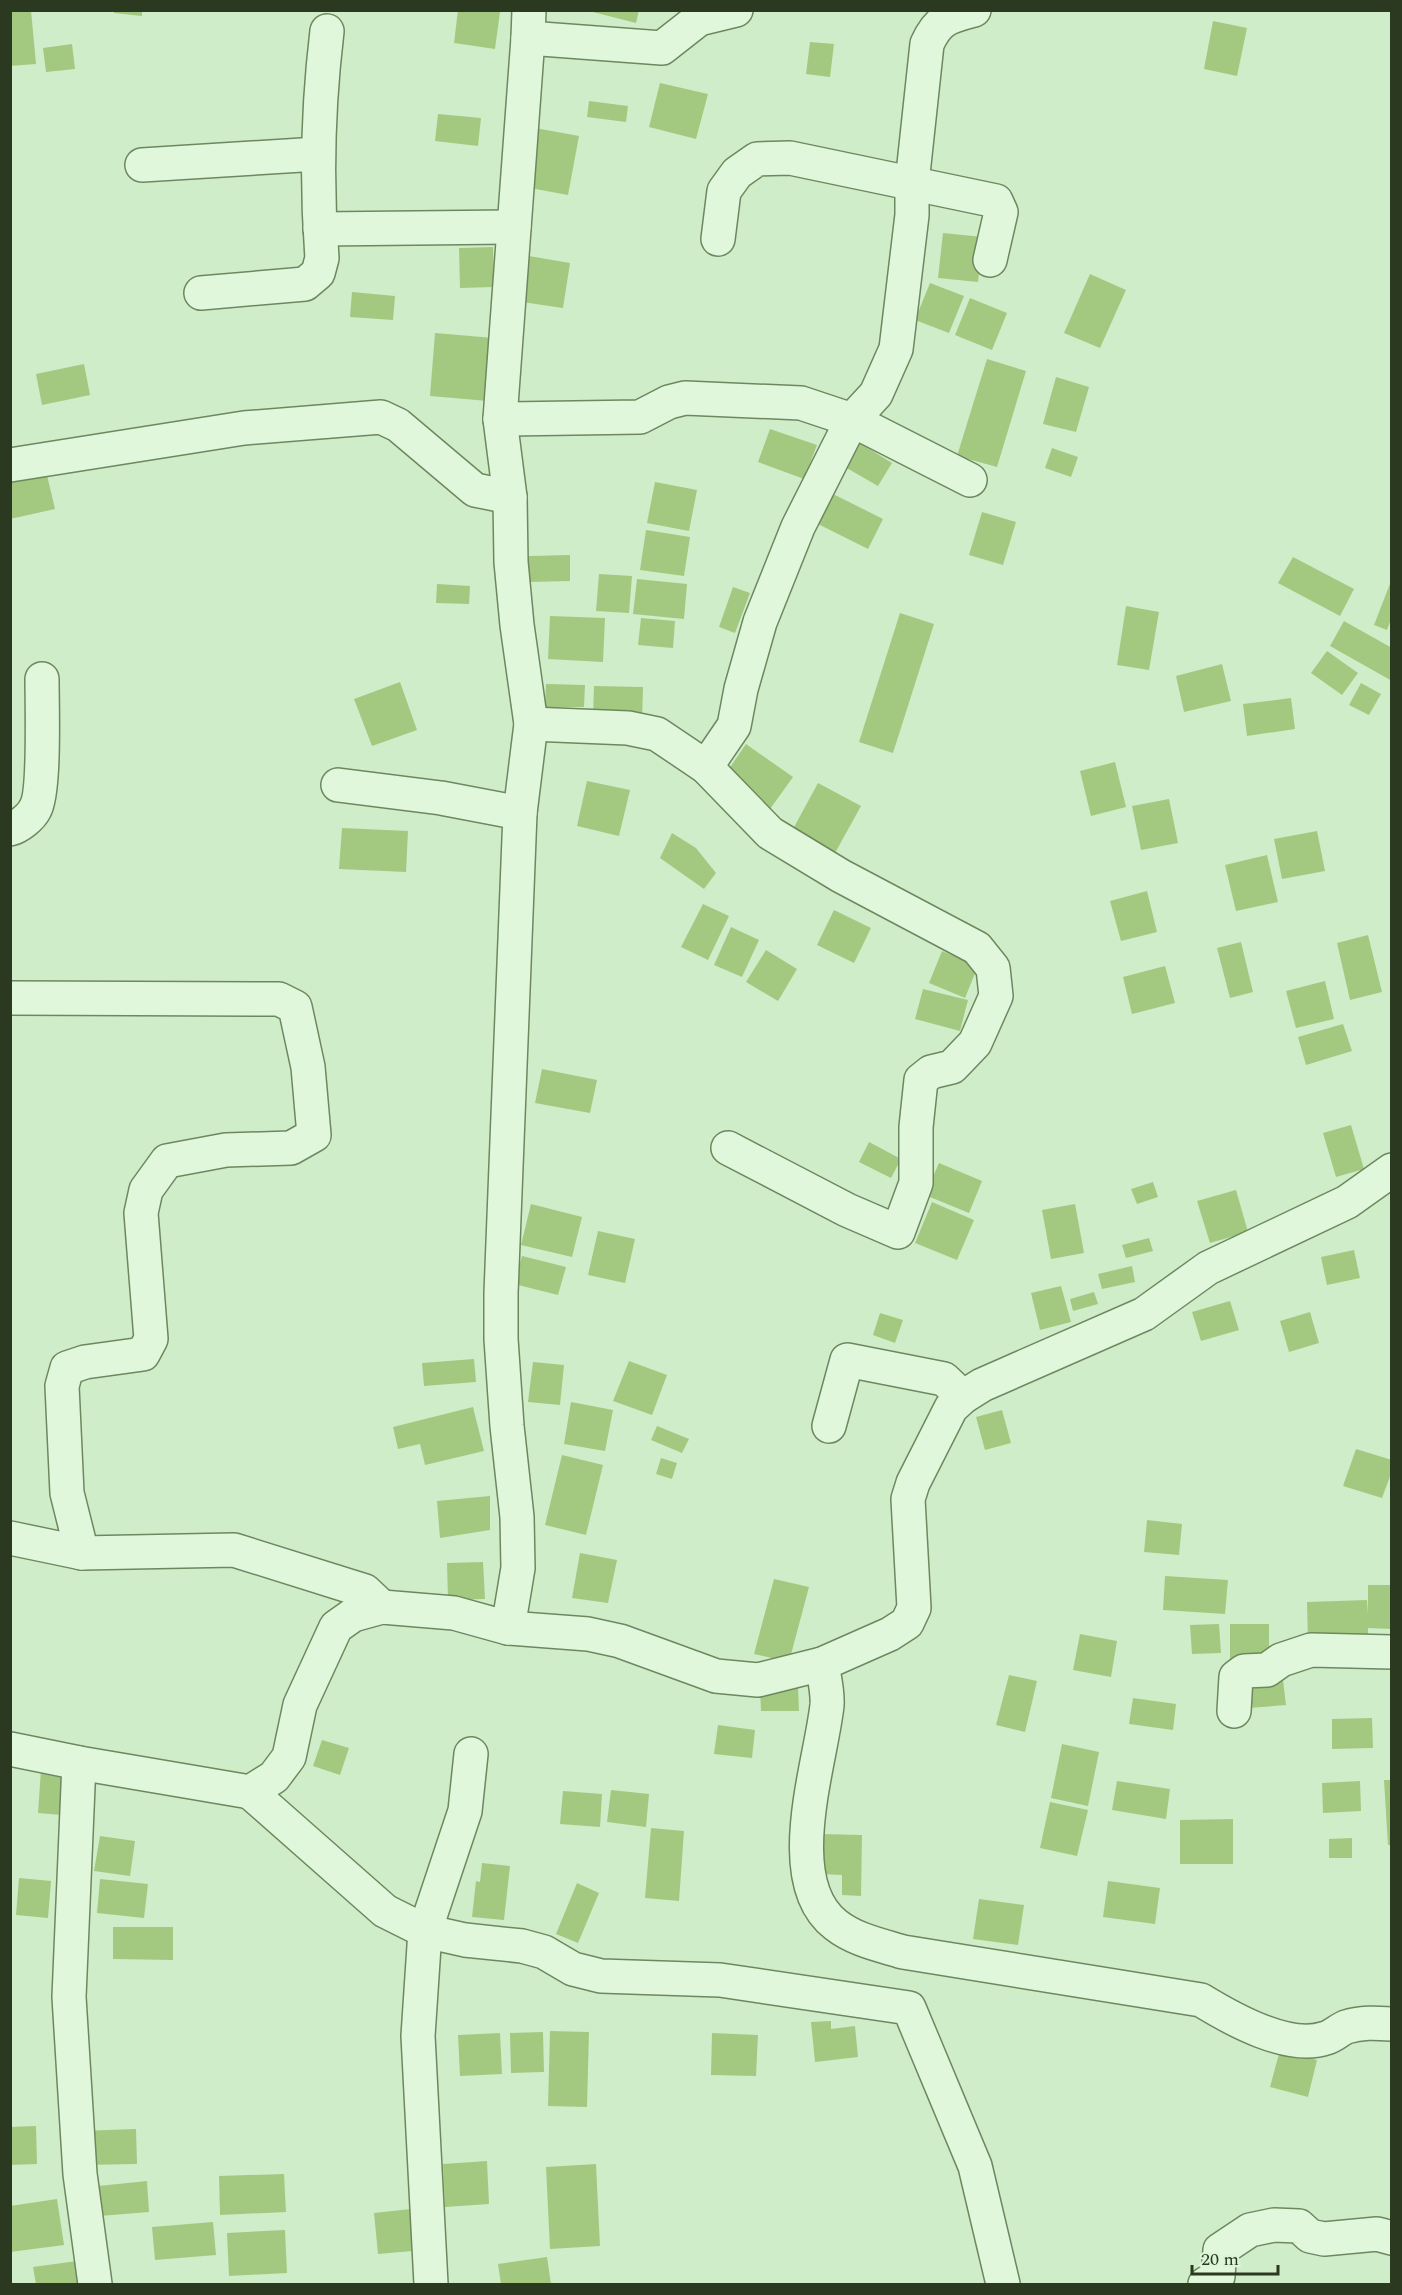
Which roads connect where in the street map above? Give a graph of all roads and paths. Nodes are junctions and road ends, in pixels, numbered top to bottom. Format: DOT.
graph roads {
  1 [pos="736,10"];
  2 [pos="974,10"];
  3 [pos="529,24"];
  4 [pos="327,31"];
  5 [pos="318,154"];
  6 [pos="142,165"];
  7 [pos="912,183"];
  8 [pos="514,227"];
  9 [pos="320,229"];
  10 [pos="718,239"];
  11 [pos="990,260"];
  12 [pos="201,293"];
  13 [pos="500,419"];
  14 [pos="852,420"];
  15 [pos="10,465"];
  16 [pos="970,480"];
  17 [pos="510,497"];
  18 [pos="42,679"];
  19 [pos="531,724"];
  20 [pos="706,767"];
  21 [pos="338,785"];
  22 [pos="520,813"];
  23 [pos="10,829"];
  24 [pos="10,998"];
  25 [pos="728,1148"];
  26 [pos="1392,1170"];
  27 [pos="963,1397"];
  28 [pos="829,1426"];
  29 [pos="10,1538"];
  30 [pos="82,1552"];
  31 [pos="382,1607"];
  32 [pos="508,1628"];
  33 [pos="1392,1652"];
  34 [pos="822,1664"];
  35 [pos="1234,1711"];
  36 [pos="10,1749"];
  37 [pos="471,1754"];
  38 [pos="79,1763"];
  39 [pos="250,1792"];
  40 [pos="425,1930"];
  41 [pos="1392,2024"];
  42 [pos="1392,2238"];
  43 [pos="95,2284"];
  44 [pos="431,2284"];
  45 [pos="1003,2284"];
  46 [pos="1205,2284"];
  1 -- 3 [label="street"];
  2 -- 7 [label="street"];
  3 -- 8 [label="street"];
  4 -- 5 [label="street"];
  5 -- 6 [label="street"];
  5 -- 9 [label="street"];
  7 -- 10 [label="street"];
  7 -- 11 [label="street"];
  7 -- 14 [label="street"];
  8 -- 9 [label="street"];
  8 -- 13 [label="street"];
  9 -- 12 [label="street"];
  13 -- 14 [label="street"];
  13 -- 17 [label="street"];
  14 -- 16 [label="street"];
  14 -- 20 [label="street"];
  15 -- 17 [label="street"];
  17 -- 19 [label="street"];
  18 -- 23 [label="street"];
  19 -- 20 [label="street"];
  19 -- 22 [label="street"];
  20 -- 25 [label="street"];
  21 -- 22 [label="street"];
  22 -- 32 [label="street"];
  24 -- 30 [label="street"];
  26 -- 27 [label="street"];
  27 -- 28 [label="street"];
  27 -- 34 [label="street"];
  29 -- 30 [label="street"];
  30 -- 31 [label="street"];
  31 -- 32 [label="street"];
  31 -- 39 [label="street"];
  32 -- 34 [label="street"];
  33 -- 35 [label="street"];
  34 -- 41 [label="street"];
  36 -- 38 [label="street"];
  37 -- 40 [label="street"];
  38 -- 39 [label="street"];
  38 -- 43 [label="street"];
  39 -- 40 [label="street"];
  40 -- 44 [label="street"];
  40 -- 45 [label="street"];
  42 -- 46 [label="street"];
}
